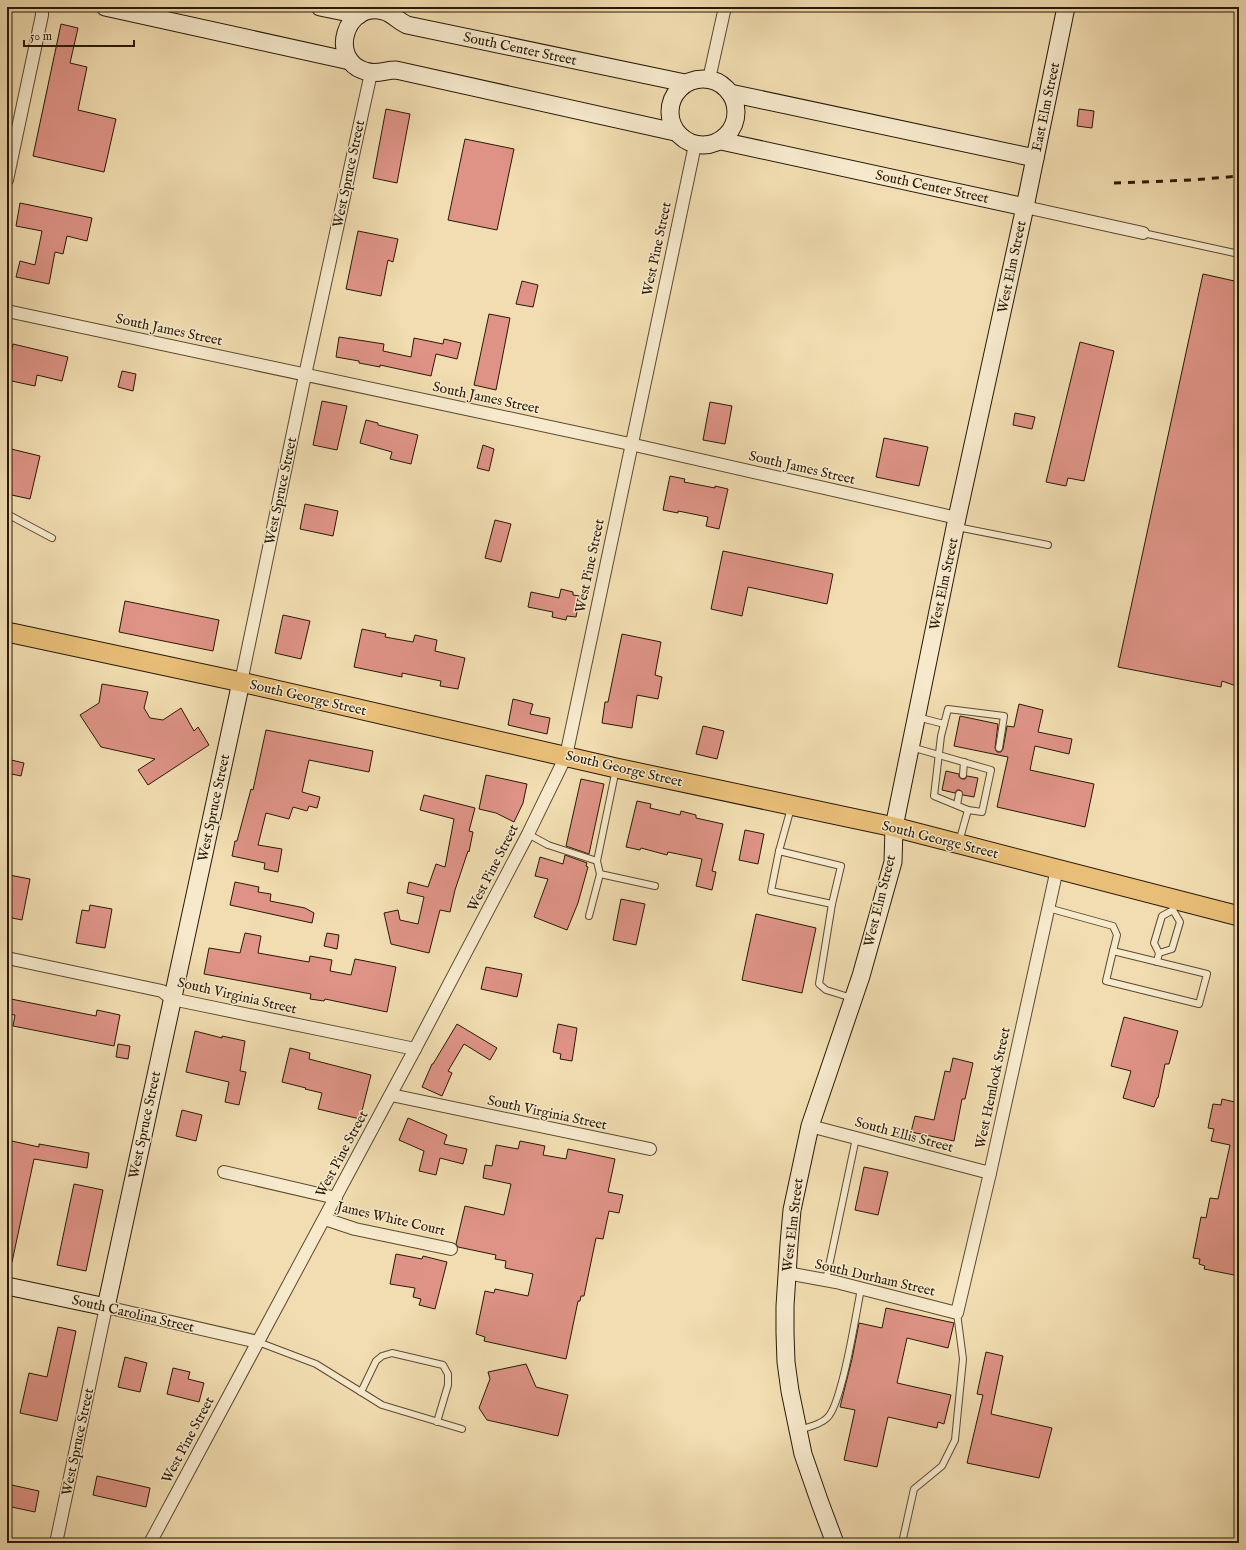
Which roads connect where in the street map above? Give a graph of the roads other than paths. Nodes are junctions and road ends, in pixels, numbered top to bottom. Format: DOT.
graph roads {
  1 [pos="42,7"];
  2 [pos="105,7"];
  3 [pos="320,7"];
  4 [pos="725,7"];
  5 [pos="1066,7"];
  6 [pos="385,9"];
  7 [pos="359,15"];
  8 [pos="350,61"];
  9 [pos="371,73"];
  10 [pos="709,79"];
  11 [pos="685,84"];
  12 [pos="730,93"];
  13 [pos="675,132"];
  14 [pos="720,141"];
  15 [pos="695,145"];
  16 [pos="1035,158"];
  17 [pos="7,180"];
  18 [pos="1025,207"];
  19 [pos="1143,233"];
  20 [pos="1239,254"];
  21 [pos="7,311"];
  22 [pos="305,374"];
  23 [pos="630,444"];
  24 [pos="7,514"];
  25 [pos="956,522"];
  26 [pos="52,538"];
  27 [pos="1048,545"];
  28 [pos="7,632"];
  29 [pos="241,682"];
  30 [pos="917,717"];
  31 [pos="944,724"];
  32 [pos="910,747"];
  33 [pos="998,748"];
  34 [pos="939,755"];
  35 [pos="566,756"];
  36 [pos="964,762"];
  37 [pos="616,768"];
  38 [pos="963,775"];
  39 [pos="959,794"];
  40 [pos="957,805"];
  41 [pos="791,806"];
  42 [pos="968,810"];
  43 [pos="894,827"];
  44 [pos="528,834"];
  45 [pos="958,844"];
  46 [pos="779,851"];
  47 [pos="597,861"];
  48 [pos="1057,869"];
  49 [pos="600,874"];
  50 [pos="655,886"];
  51 [pos="832,904"];
  52 [pos="1175,905"];
  53 [pos="1048,908"];
  54 [pos="590,916"];
  55 [pos="1239,916"];
  56 [pos="1113,951"];
  57 [pos="1159,953"];
  58 [pos="7,958"];
  59 [pos="1157,962"];
  60 [pos="853,998"];
  61 [pos="172,999"];
  62 [pos="415,1049"];
  63 [pos="391,1096"];
  64 [pos="810,1126"];
  65 [pos="856,1138"];
  66 [pos="650,1149"];
  67 [pos="224,1172"];
  68 [pos="990,1173"];
  69 [pos="336,1198"];
  70 [pos="325,1219"];
  71 [pos="451,1249"];
  72 [pos="787,1273"];
  73 [pos="826,1280"];
  74 [pos="7,1286"];
  75 [pos="861,1289"];
  76 [pos="106,1307"];
  77 [pos="957,1313"];
  78 [pos="258,1342"];
  79 [pos="362,1392"];
  80 [pos="437,1422"];
  81 [pos="462,1429"];
  82 [pos="798,1430"];
  83 [pos="56,1543"];
  84 [pos="150,1543"];
  85 [pos="835,1543"];
  86 [pos="902,1543"];
  1 -- 17 [label="street"];
  2 -- 8 [label="street"];
  3 -- 7 [label="street, South Center Street"];
  4 -- 10 [label="street"];
  5 -- 16 [label="street, East Elm Street"];
  6 -- 7 [label="street, South Center Street"];
  6 -- 11 [label="street, South Center Street"];
  7 -- 8 [label="street"];
  8 -- 9 [label="street"];
  9 -- 13 [label="street"];
  9 -- 22 [label="street, West Spruce Street"];
  10 -- 11 [label="street, South Center Street"];
  10 -- 12 [label="street"];
  11 -- 13 [label="street"];
  12 -- 14 [label="street"];
  12 -- 16 [label="street"];
  13 -- 15 [label="street"];
  14 -- 15 [label="street, South Center Street"];
  14 -- 18 [label="street, South Center Street"];
  15 -- 23 [label="street, West Pine Street"];
  16 -- 18 [label="street, East Elm Street"];
  18 -- 19 [label="street, South Center Street"];
  18 -- 25 [label="street, West Elm Street"];
  19 -- 20 [label="lane"];
  21 -- 22 [label="street, South James Street"];
  22 -- 23 [label="street, South James Street"];
  22 -- 29 [label="street, West Spruce Street"];
  23 -- 25 [label="street, South James Street"];
  23 -- 35 [label="street, West Pine Street"];
  24 -- 26 [label="lane"];
  25 -- 27 [label="lane"];
  25 -- 30 [label="street, West Elm Street"];
  28 -- 29 [label="main road, South George Street"];
  29 -- 35 [label="main road, South George Street"];
  29 -- 61 [label="street, West Spruce Street"];
  30 -- 31 [label="lane"];
  30 -- 32 [label="street, West Elm Street"];
  31 -- 33 [label="lane"];
  31 -- 34 [label="lane"];
  32 -- 34 [label="lane"];
  32 -- 43 [label="street, West Elm Street"];
  34 -- 36 [label="lane"];
  34 -- 40 [label="lane"];
  35 -- 37 [label="main road, South George Street"];
  35 -- 44 [label="street, West Pine Street"];
  36 -- 38 [label="lane"];
  36 -- 42 [label="lane"];
  37 -- 41 [label="main road, South George Street"];
  37 -- 47 [label="lane"];
  39 -- 40 [label="lane"];
  40 -- 42 [label="lane"];
  41 -- 43 [label="main road, South George Street"];
  41 -- 46 [label="lane"];
  42 -- 45 [label="lane"];
  43 -- 45 [label="main road, South George Street"];
  43 -- 60 [label="street, West Elm Street"];
  44 -- 47 [label="lane"];
  44 -- 62 [label="street, West Pine Street"];
  45 -- 48 [label="main road, South George Street"];
  46 -- 51 [label="lane"];
  46 -- 51 [label="lane"];
  47 -- 49 [label="lane"];
  48 -- 52 [label="main road, South George Street"];
  48 -- 53 [label="street, West Hemlock Street"];
  49 -- 50 [label="lane"];
  49 -- 54 [label="lane"];
  51 -- 60 [label="lane"];
  52 -- 55 [label="main road, South George Street"];
  52 -- 57 [label="lane"];
  52 -- 57 [label="lane"];
  53 -- 56 [label="lane"];
  53 -- 68 [label="street, West Hemlock Street"];
  56 -- 59 [label="lane"];
  56 -- 59 [label="lane"];
  57 -- 59 [label="lane"];
  58 -- 61 [label="street, South Virginia Street"];
  60 -- 64 [label="street, West Elm Street"];
  61 -- 62 [label="street, South Virginia Street"];
  61 -- 76 [label="street, West Spruce Street"];
  62 -- 63 [label="street, West Pine Street"];
  63 -- 66 [label="street, South Virginia Street"];
  63 -- 69 [label="street, West Pine Street"];
  64 -- 65 [label="street, South Ellis Street"];
  64 -- 72 [label="street, West Elm Street"];
  65 -- 68 [label="street, South Ellis Street"];
  65 -- 73 [label="lane"];
  67 -- 69 [label="street"];
  68 -- 77 [label="street, West Hemlock Street"];
  69 -- 70 [label="street, West Pine Street"];
  70 -- 71 [label="street, James White Court"];
  70 -- 78 [label="street, West Pine Street"];
  72 -- 73 [label="street, South Durham Street"];
  72 -- 82 [label="street, West Elm Street"];
  73 -- 75 [label="street, South Durham Street"];
  74 -- 76 [label="street, South Carolina Street"];
  75 -- 77 [label="street, South Durham Street"];
  75 -- 82 [label="lane"];
  76 -- 78 [label="street, South Carolina Street"];
  76 -- 83 [label="street, West Spruce Street"];
  77 -- 86 [label="lane"];
  78 -- 79 [label="lane"];
  78 -- 84 [label="street, West Pine Street"];
  79 -- 80 [label="lane"];
  79 -- 80 [label="lane"];
  80 -- 81 [label="lane"];
  82 -- 85 [label="street, West Elm Street"];
}
